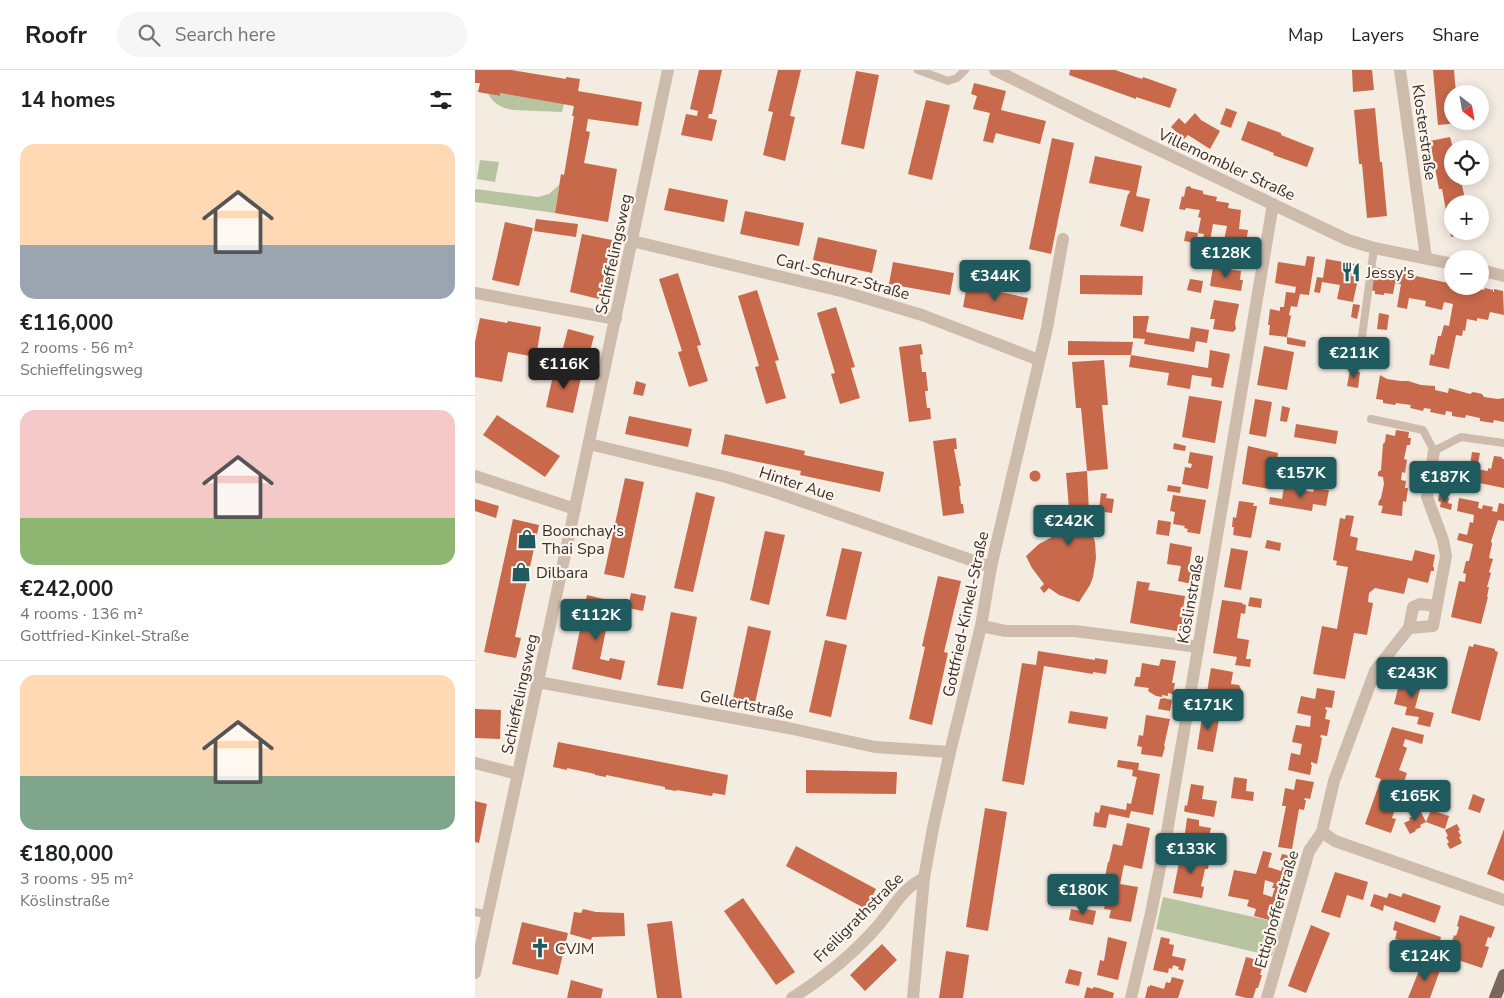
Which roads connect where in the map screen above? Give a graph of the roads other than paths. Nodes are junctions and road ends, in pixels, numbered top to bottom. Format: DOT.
graph roads {
  1 [pos="668,70"];
  2 [pos="917,70"];
  3 [pos="965,70"];
  4 [pos="995,70"];
  5 [pos="1400,70"];
  6 [pos="1013,74"];
  7 [pos="1273,204"];
  8 [pos="632,240"];
  9 [pos="1063,240"];
  10 [pos="1374,248"];
  11 [pos="1426,258"];
  12 [pos="1444,262"];
  13 [pos="1489,272"];
  14 [pos="1504,276"];
  15 [pos="475,293"];
  16 [pos="616,319"];
  17 [pos="1361,344"];
  18 [pos="1039,360"];
  19 [pos="1371,419"];
  20 [pos="1504,443"];
  21 [pos="589,444"];
  22 [pos="1434,451"];
  23 [pos="475,476"];
  24 [pos="575,509"];
  25 [pos="991,567"];
  26 [pos="1436,606"];
  27 [pos="981,626"];
  28 [pos="1409,628"];
  29 [pos="1198,647"];
  30 [pos="538,682"];
  31 [pos="950,752"];
  32 [pos="475,763"];
  33 [pos="518,774"];
  34 [pos="1322,832"];
  35 [pos="924,878"];
  36 [pos="1504,900"];
  37 [pos="475,912"];
  38 [pos="488,915"];
  39 [pos="475,973"];
  40 [pos="1504,976"];
  41 [pos="792,998"];
  42 [pos="913,998"];
  43 [pos="1131,998"];
  44 [pos="1267,998"];
  45 [pos="1495,998"];
  1 -- 8 [label="street, Schieffelingsweg"];
  2 -- 3 [label="lane"];
  4 -- 6 [label="street, Villemombler Straße"];
  5 -- 11 [label="street, Klosterstraße"];
  6 -- 7 [label="street, Villemombler Straße"];
  7 -- 10 [label="street, Villemombler Straße"];
  7 -- 29 [label="street, Köslinstraße"];
  8 -- 16 [label="street, Schieffelingsweg"];
  8 -- 18 [label="street, Carl-Schurz-Straße"];
  9 -- 18 [label="street, Gottfried-Kinkel-Straße"];
  10 -- 11 [label="street, Villemombler Straße"];
  10 -- 17 [label="lane"];
  11 -- 12 [label="street, Villemombler Straße"];
  13 -- 14 [label="street"];
  15 -- 16 [label="street"];
  16 -- 21 [label="street, Schieffelingsweg"];
  18 -- 25 [label="street, Gottfried-Kinkel-Straße"];
  19 -- 22 [label="lane"];
  20 -- 22 [label="lane"];
  21 -- 24 [label="street, Schieffelingsweg"];
  21 -- 25 [label="street, Hinter Aue"];
  22 -- 26 [label="street"];
  23 -- 24 [label="street"];
  24 -- 30 [label="street, Schieffelingsweg"];
  25 -- 27 [label="street, Gottfried-Kinkel-Straße"];
  26 -- 28 [label="street"];
  26 -- 28 [label="street, Ettighofferstraße"];
  27 -- 29 [label="street"];
  27 -- 31 [label="street, Gottfried-Kinkel-Straße"];
  28 -- 34 [label="street, Ettighofferstraße"];
  29 -- 43 [label="street, Köslinstraße"];
  30 -- 31 [label="street, Gellertstraße"];
  30 -- 33 [label="street, Schieffelingsweg"];
  31 -- 35 [label="street, Gottfried-Kinkel-Straße"];
  32 -- 33 [label="street"];
  33 -- 38 [label="street, Schieffelingsweg"];
  34 -- 36 [label="street"];
  34 -- 44 [label="street, Ettighofferstraße"];
  35 -- 41 [label="street, Freiligrathstraße"];
  35 -- 42 [label="street, Gottfried-Kinkel-Straße"];
  37 -- 38 [label="lane"];
  38 -- 39 [label="street, Schieffelingsweg"];
  40 -- 45 [label="main road"];
}
